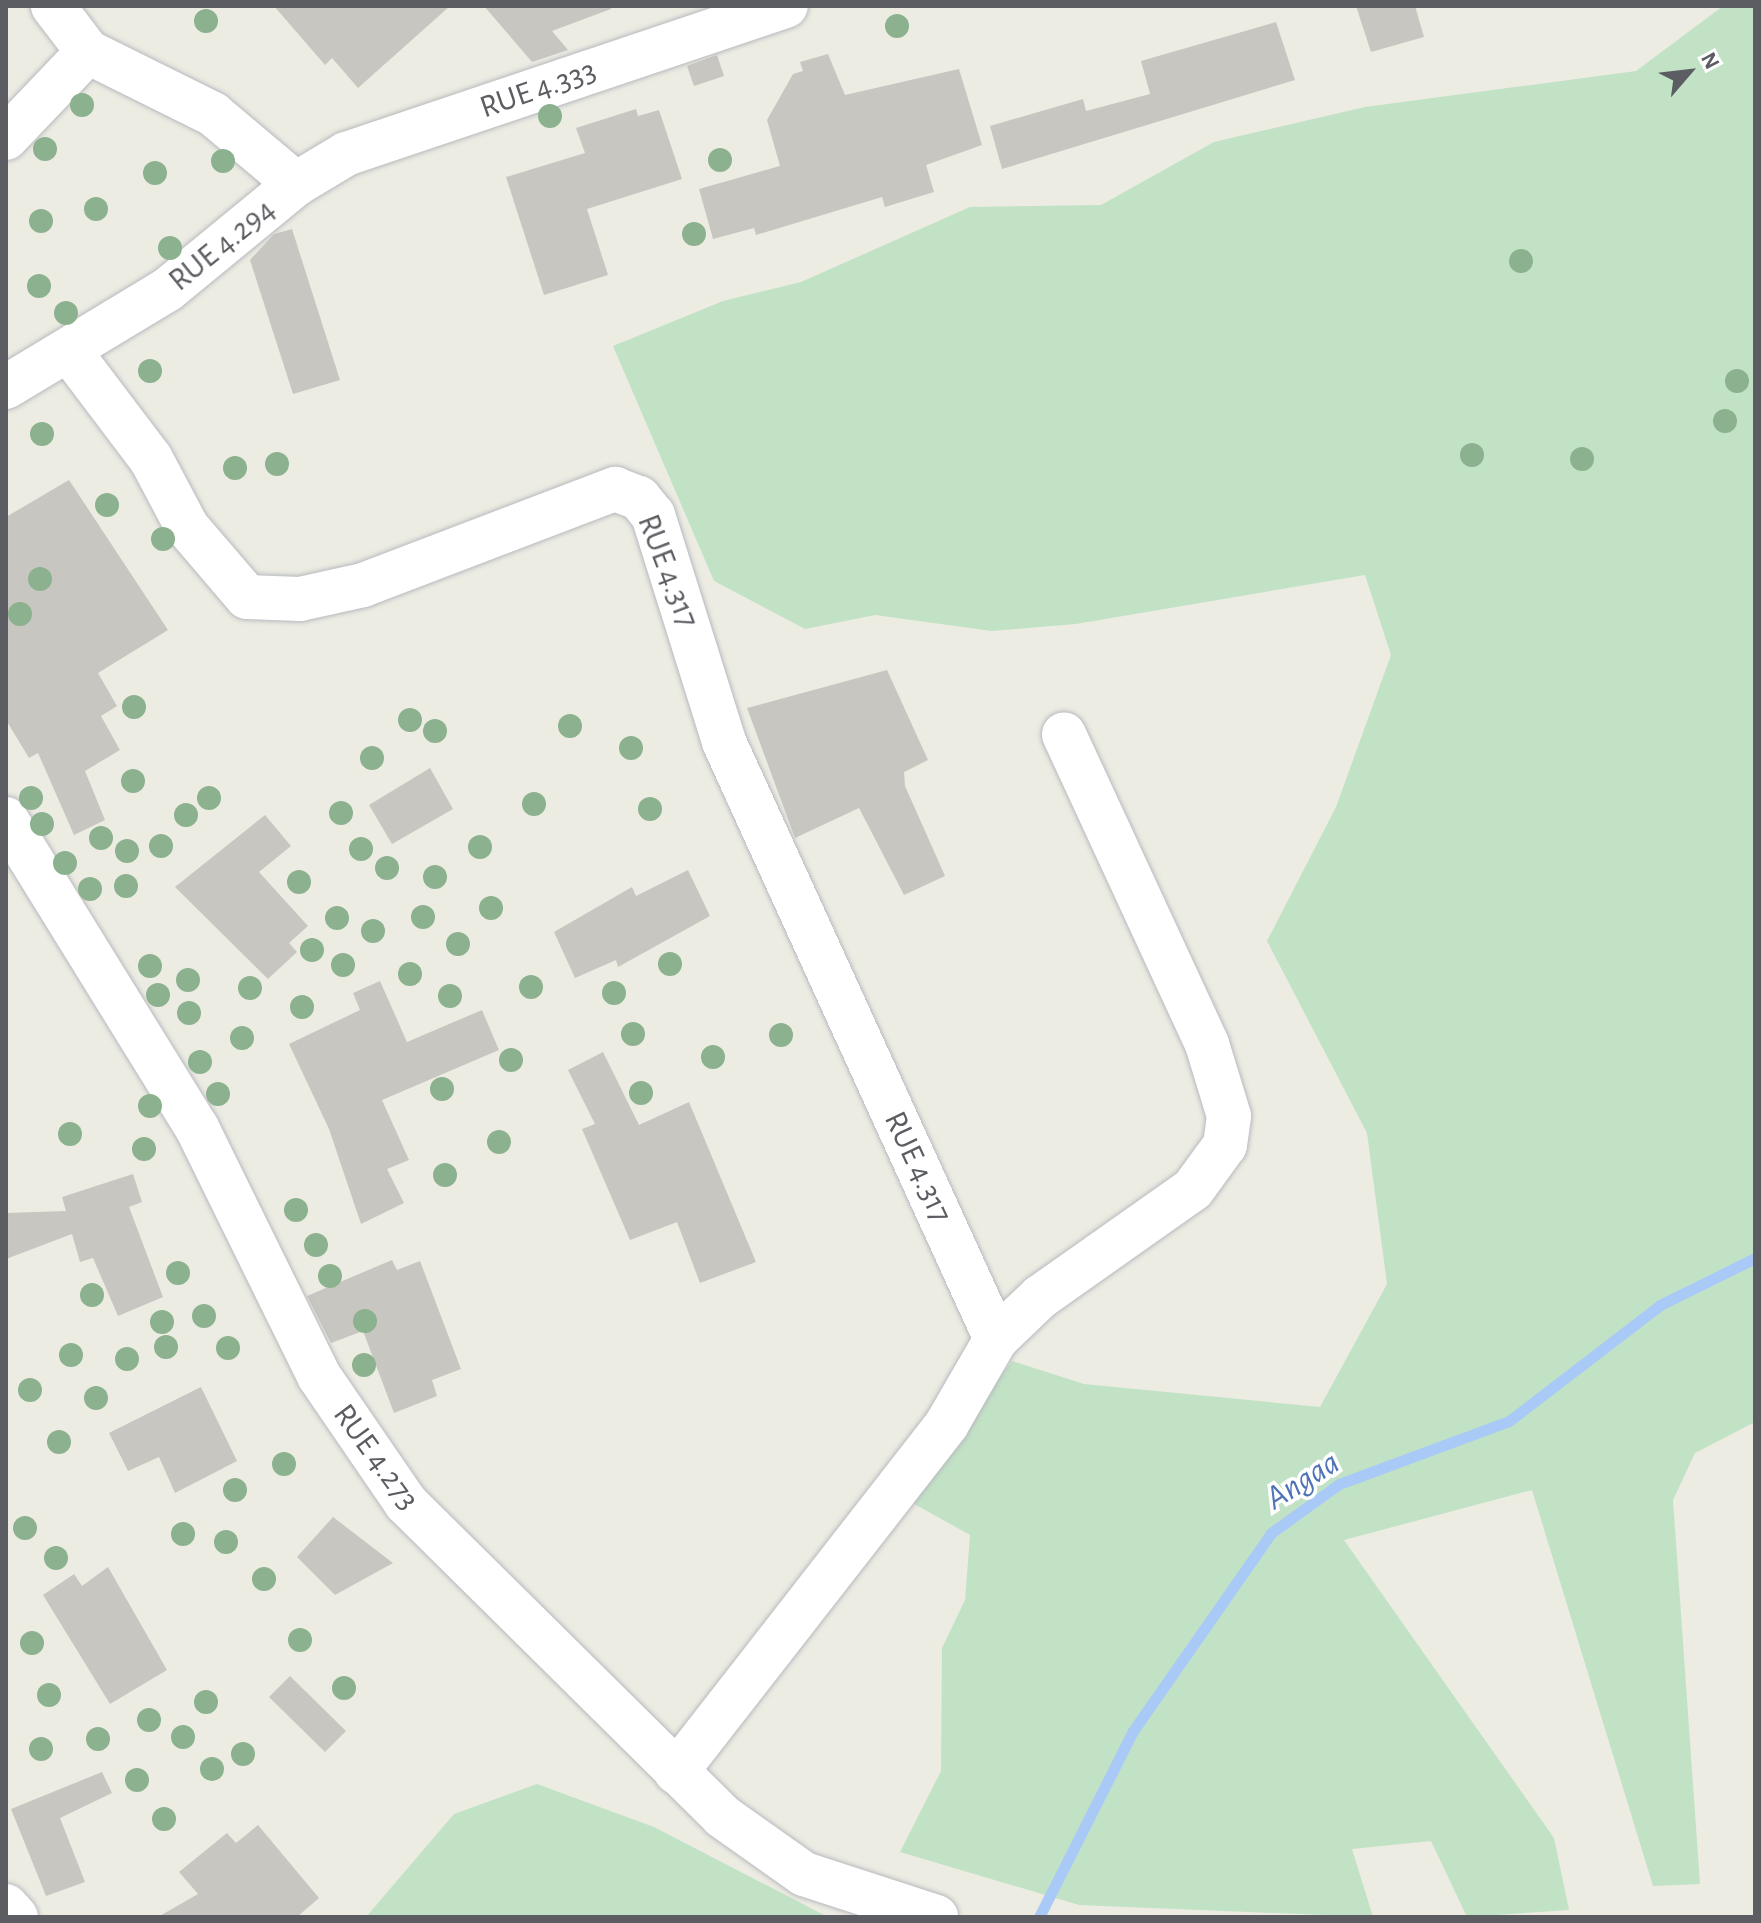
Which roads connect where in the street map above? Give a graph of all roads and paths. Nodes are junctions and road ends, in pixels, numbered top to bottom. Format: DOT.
graph roads {
  1 [pos="53,6"];
  2 [pos="786,6"];
  3 [pos="88,52"];
  4 [pos="6,138"];
  5 [pos="296,184"];
  6 [pos="70,352"];
  7 [pos="6,387"];
  8 [pos="1064,734"];
  9 [pos="6,819"];
  10 [pos="996,1339"];
  11 [pos="676,1772"];
  12 [pos="6,1906"];
  13 [pos="16,1917"];
  14 [pos="936,1917"];
  1 -- 3 [label="street, RUE 4.294"];
  2 -- 5 [label="street, RUE 4.333"];
  3 -- 4 [label="street"];
  3 -- 5 [label="street, RUE 4.294"];
  5 -- 6 [label="street, RUE 4.294"];
  6 -- 7 [label="street, RUE 4.294"];
  6 -- 10 [label="street, RUE 4.317"];
  8 -- 10 [label="street"];
  9 -- 11 [label="street, RUE 4.273"];
  10 -- 11 [label="street"];
  11 -- 14 [label="street, RUE 4.273"];
  12 -- 13 [label="street"];
}
